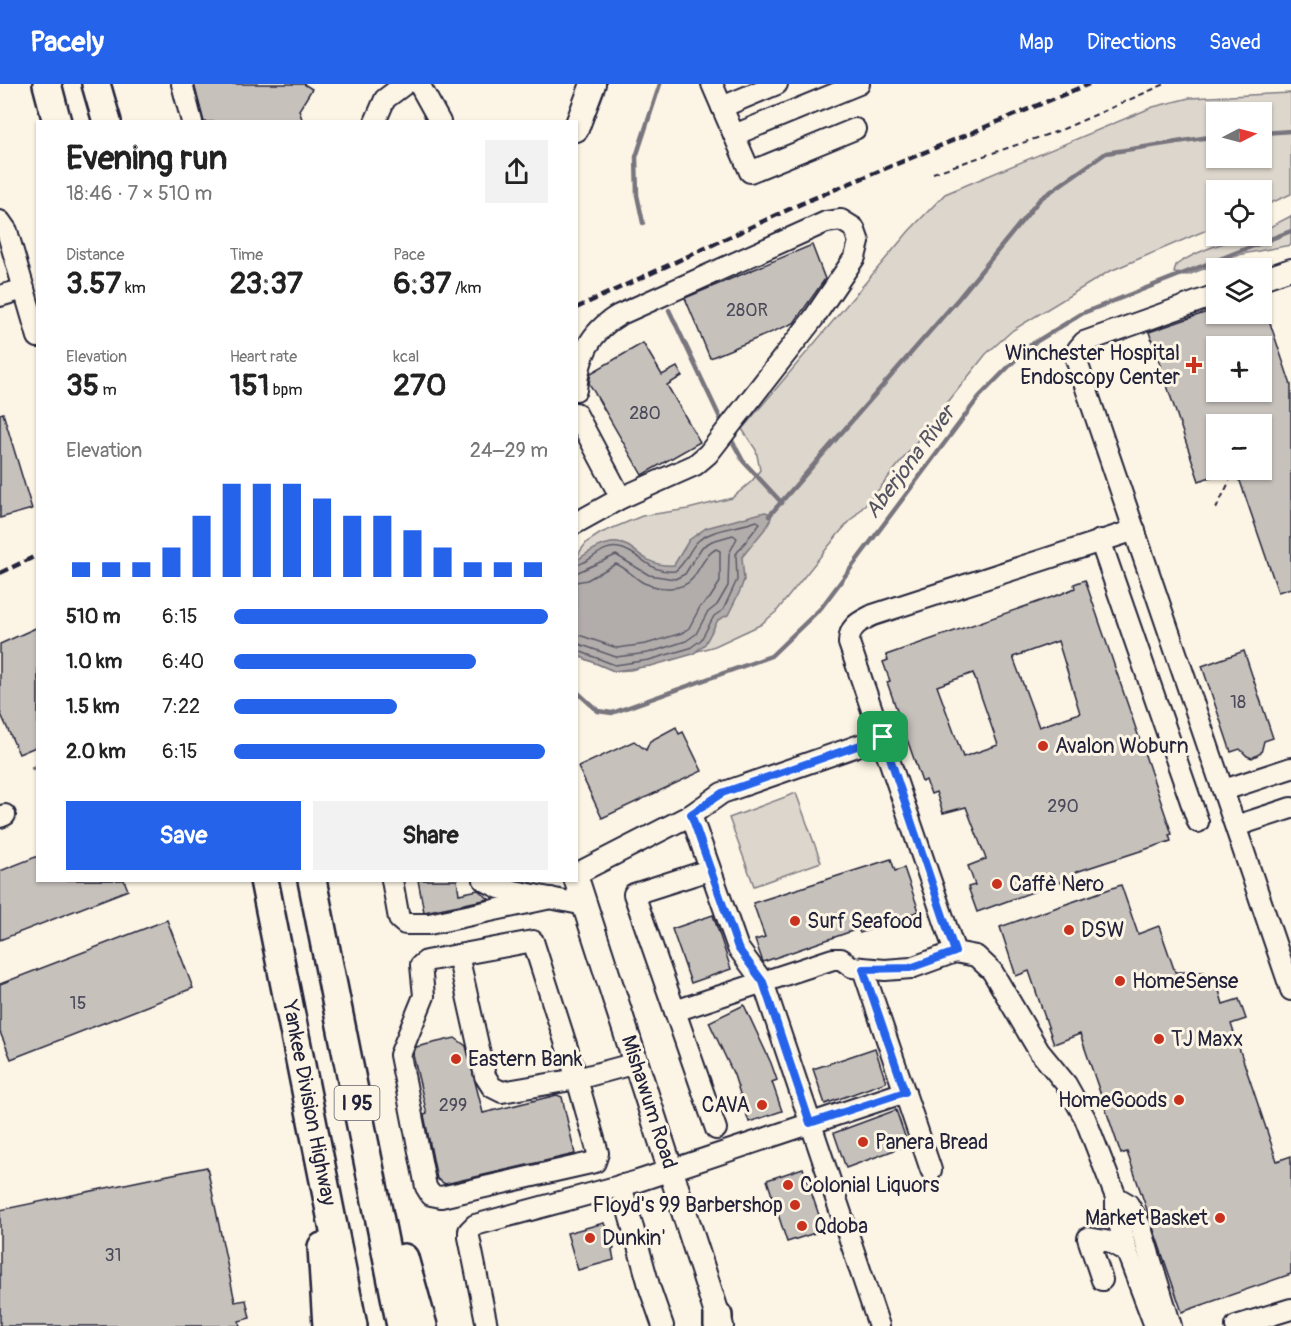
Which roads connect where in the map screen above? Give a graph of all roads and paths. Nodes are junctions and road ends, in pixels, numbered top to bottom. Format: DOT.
graph roads {
  1 [pos="47,84"];
  2 [pos="96,84"];
  3 [pos="182,84"];
  4 [pos="593,84"];
  5 [pos="712,84"];
  6 [pos="777,84"];
  7 [pos="859,84"];
  8 [pos="1165,84"];
  9 [pos="418,85"];
  10 [pos="819,92"];
  11 [pos="722,107"];
  12 [pos="56,120"];
  13 [pos="106,120"];
  14 [pos="191,120"];
  15 [pos="376,120"];
  16 [pos="439,120"];
  17 [pos="578,124"];
  18 [pos="855,129"];
  19 [pos="734,135"];
  20 [pos="933,173"];
  21 [pos="0,221"];
  22 [pos="1291,269"];
  23 [pos="1272,276"];
  24 [pos="24,289"];
  25 [pos="0,296"];
  26 [pos="1206,299"];
  27 [pos="36,330"];
  28 [pos="578,378"];
  29 [pos="578,417"];
  30 [pos="1230,480"];
  31 [pos="621,498"];
  32 [pos="1216,509"];
  33 [pos="578,522"];
  34 [pos="1135,530"];
  35 [pos="1100,540"];
  36 [pos="883,737"];
  37 [pos="1291,768"];
  38 [pos="1224,790"];
  39 [pos="1290,812"];
  40 [pos="691,814"];
  41 [pos="1198,822"];
  42 [pos="1236,826"];
  43 [pos="709,870"];
  44 [pos="578,875"];
  45 [pos="264,882"];
  46 [pos="312,882"];
  47 [pos="392,882"];
  48 [pos="578,882"];
  49 [pos="507,885"];
  50 [pos="528,887"];
  51 [pos="551,898"];
  52 [pos="585,905"];
  53 [pos="955,952"];
  54 [pos="458,955"];
  55 [pos="863,969"];
  56 [pos="763,982"];
  57 [pos="1291,990"];
  58 [pos="339,1010"];
  59 [pos="675,1011"];
  60 [pos="636,1063"];
  61 [pos="576,1078"];
  62 [pos="905,1092"];
  63 [pos="309,1102"];
  64 [pos="810,1123"];
  65 [pos="716,1129"];
  66 [pos="670,1169"];
  67 [pos="931,1170"];
  68 [pos="621,1185"];
  69 [pos="1116,1197"];
  70 [pos="1119,1227"];
  71 [pos="1126,1252"];
  72 [pos="1151,1259"];
  73 [pos="1102,1280"];
  74 [pos="1291,1309"];
  75 [pos="719,1323"];
  76 [pos="873,1324"];
  77 [pos="327,1326"];
  78 [pos="353,1326"];
  79 [pos="401,1326"];
  80 [pos="423,1326"];
  81 [pos="487,1326"];
  82 [pos="663,1326"];
  83 [pos="1155,1326"];
  84 [pos="1171,1326"];
  85 [pos="1236,1326"];
  1 -- 12 [label="highway"];
  2 -- 13 [label="highway"];
  3 -- 14 [label="street"];
  4 -- 17 [label="main road"];
  5 -- 11 [label="street"];
  6 -- 11 [label="street"];
  7 -- 10 [label="street"];
  8 -- 20 [label="path"];
  9 -- 15 [label="street"];
  9 -- 16 [label="street"];
  10 -- 19 [label="street"];
  11 -- 19 [label="street"];
  18 -- 19 [label="street"];
  21 -- 24 [label="street"];
  22 -- 23 [label="street"];
  24 -- 25 [label="street"];
  24 -- 27 [label="street"];
  26 -- 34 [label="street"];
  28 -- 31 [label="street"];
  29 -- 31 [label="street"];
  30 -- 32 [label="path"];
  31 -- 33 [label="street"];
  34 -- 35 [label="street"];
  34 -- 38 [label="street"];
  35 -- 36 [label="street"];
  35 -- 41 [label="street"];
  36 -- 40 [label="street"];
  36 -- 53 [label="street"];
  37 -- 38 [label="street"];
  38 -- 42 [label="street"];
  39 -- 42 [label="street"];
  40 -- 43 [label="street"];
  40 -- 44 [label="street"];
  42 -- 57 [label="street"];
  43 -- 56 [label="street"];
  43 -- 59 [label="street"];
  45 -- 63 [label="highway, Yankee Division Highway / I 95"];
  46 -- 58 [label="highway, I 95"];
  47 -- 51 [label="street"];
  48 -- 52 [label="main road, Mishawum Road"];
  49 -- 50 [label="street"];
  50 -- 51 [label="street"];
  51 -- 52 [label="street"];
  52 -- 60 [label="main road, Mishawum Road"];
  53 -- 55 [label="street"];
  53 -- 69 [label="street"];
  54 -- 61 [label="street"];
  54 -- 61 [label="street"];
  54 -- 61 [label="street"];
  55 -- 56 [label="street"];
  55 -- 62 [label="street"];
  56 -- 59 [label="street"];
  56 -- 64 [label="street"];
  58 -- 79 [label="highway, I 95"];
  58 -- 80 [label="highway"];
  59 -- 65 [label="street"];
  60 -- 61 [label="street"];
  60 -- 66 [label="main road, Mishawum Road"];
  62 -- 64 [label="street"];
  62 -- 67 [label="street"];
  63 -- 77 [label="highway"];
  63 -- 78 [label="highway, Yankee Division Highway / I 95"];
  64 -- 66 [label="street"];
  64 -- 76 [label="street"];
  66 -- 68 [label="street"];
  66 -- 75 [label="main road, Mishawum Road"];
  68 -- 81 [label="street"];
  68 -- 82 [label="street"];
  69 -- 70 [label="street"];
  69 -- 72 [label="street"];
  70 -- 71 [label="street"];
  70 -- 72 [label="street"];
  71 -- 73 [label="street"];
  71 -- 83 [label="street"];
  72 -- 84 [label="street"];
  74 -- 85 [label="street"];
}
